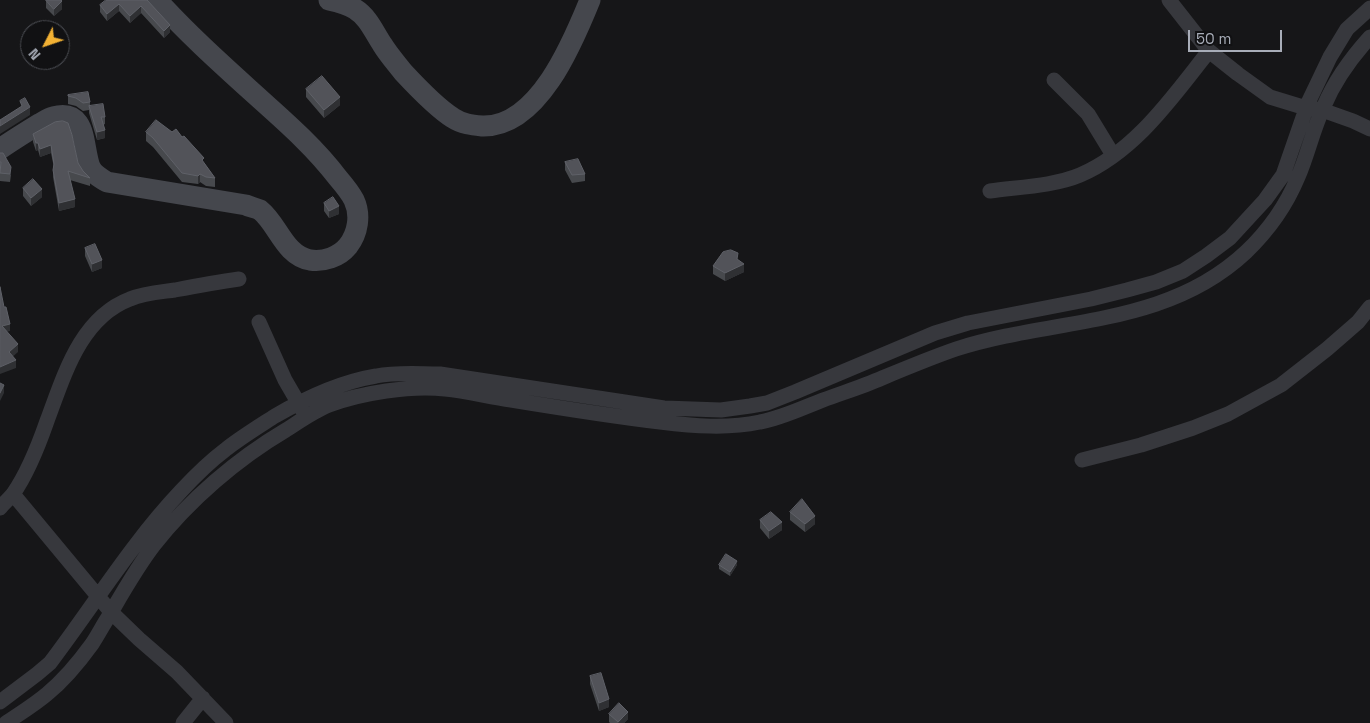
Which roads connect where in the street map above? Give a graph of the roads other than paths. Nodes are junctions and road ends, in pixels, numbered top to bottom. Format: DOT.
graph roads {
  1 [pos="157,0"];
  2 [pos="329,0"];
  3 [pos="590,0"];
  4 [pos="1169,0"];
  5 [pos="1370,8"];
  6 [pos="1370,37"];
  7 [pos="1209,51"];
  8 [pos="1054,80"];
  9 [pos="1314,109"];
  10 [pos="1370,129"];
  11 [pos="0,148"];
  12 [pos="1113,155"];
  13 [pos="990,191"];
  14 [pos="239,279"];
  15 [pos="1370,307"];
  16 [pos="259,322"];
  17 [pos="855,366"];
  18 [pos="490,380"];
  19 [pos="866,384"];
  20 [pos="489,397"];
  21 [pos="298,402"];
  22 [pos="664,415"];
  23 [pos="307,417"];
  24 [pos="1082,460"];
  25 [pos="13,494"];
  26 [pos="0,508"];
  27 [pos="98,596"];
  28 [pos="111,612"];
  29 [pos="203,698"];
  30 [pos="0,702"];
  31 [pos="6,723"];
  32 [pos="183,723"];
  33 [pos="226,723"];
  1 -- 11 [label="main road"];
  2 -- 3 [label="main road"];
  4 -- 7 [label="street"];
  5 -- 9 [label="street"];
  6 -- 9 [label="street"];
  7 -- 9 [label="street"];
  7 -- 12 [label="street"];
  8 -- 12 [label="street"];
  9 -- 10 [label="street"];
  9 -- 17 [label="street"];
  9 -- 19 [label="street"];
  12 -- 13 [label="street"];
  14 -- 25 [label="street"];
  15 -- 24 [label="street"];
  16 -- 21 [label="street"];
  17 -- 19 [label="street"];
  17 -- 22 [label="street"];
  18 -- 20 [label="street"];
  18 -- 21 [label="street"];
  18 -- 22 [label="street"];
  19 -- 22 [label="street"];
  20 -- 22 [label="street"];
  20 -- 23 [label="street"];
  21 -- 23 [label="street"];
  21 -- 27 [label="street"];
  23 -- 28 [label="street"];
  25 -- 26 [label="street"];
  25 -- 27 [label="street"];
  27 -- 28 [label="street"];
  27 -- 30 [label="street"];
  28 -- 29 [label="street"];
  28 -- 31 [label="street"];
  29 -- 32 [label="street"];
  29 -- 33 [label="street"];
}
